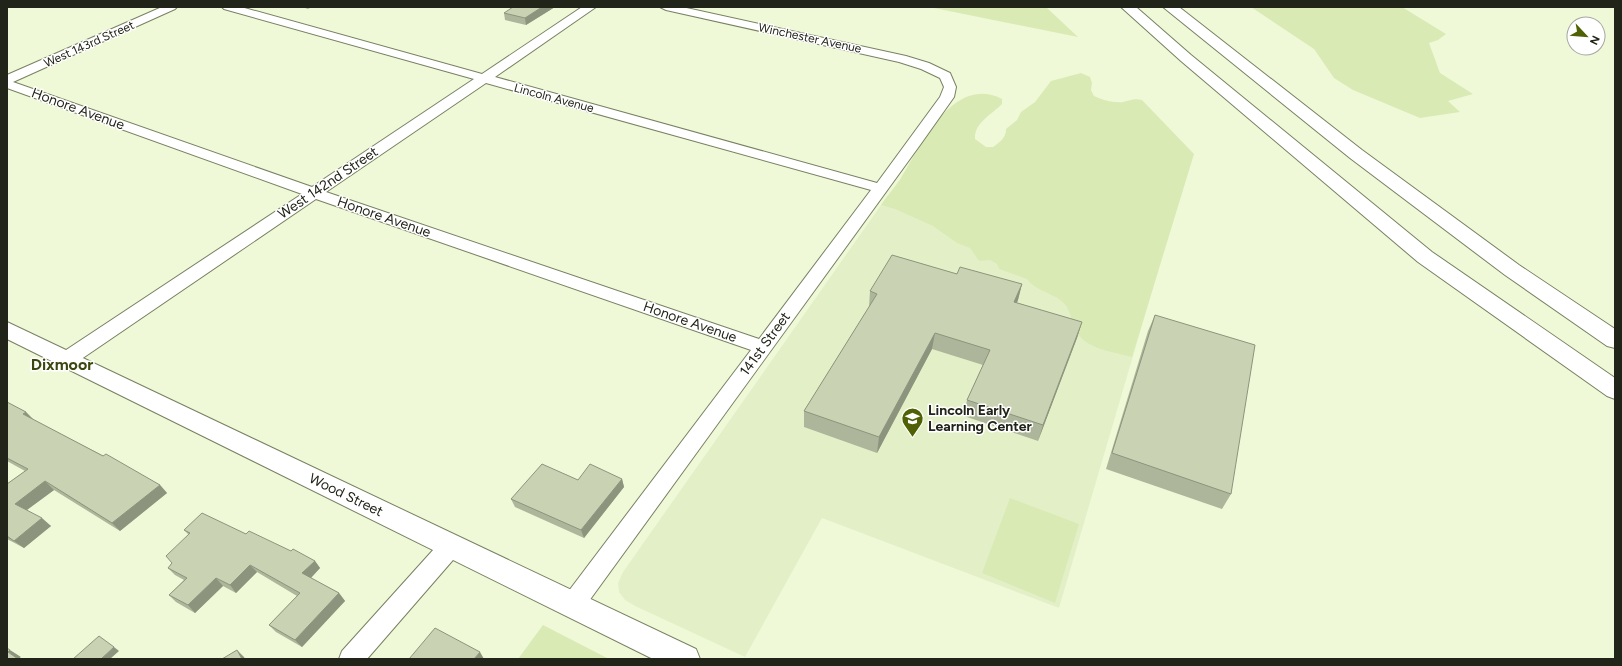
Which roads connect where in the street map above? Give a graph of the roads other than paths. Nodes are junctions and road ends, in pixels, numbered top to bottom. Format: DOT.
graph roads {
  1 [pos="171,7"];
  2 [pos="228,7"];
  3 [pos="590,7"];
  4 [pos="666,7"];
  5 [pos="1128,7"];
  6 [pos="1170,7"];
  7 [pos="484,78"];
  8 [pos="7,80"];
  9 [pos="949,81"];
  10 [pos="7,84"];
  11 [pos="880,188"];
  12 [pos="314,193"];
  13 [pos="7,330"];
  14 [pos="1615,340"];
  15 [pos="762,347"];
  16 [pos="67,359"];
  17 [pos="1615,390"];
  18 [pos="451,546"];
  19 [pos="573,604"];
  20 [pos="351,659"];
  21 [pos="685,659"];
  1 -- 8 [label="street, West 143rd Street"];
  2 -- 7 [label="street, Lincoln Avenue"];
  3 -- 7 [label="street, West 142nd Street"];
  4 -- 9 [label="street, Winchester Avenue"];
  5 -- 17 [label="main road"];
  6 -- 14 [label="main road"];
  7 -- 11 [label="street, Lincoln Avenue"];
  7 -- 12 [label="street, West 142nd Street"];
  9 -- 11 [label="street, 141st Street"];
  10 -- 12 [label="street, Honore Avenue"];
  11 -- 15 [label="street, 141st Street"];
  12 -- 15 [label="street, Honore Avenue"];
  12 -- 16 [label="street, West 142nd Street"];
  13 -- 16 [label="main road, Wood Street"];
  15 -- 19 [label="street, 141st Street"];
  16 -- 18 [label="main road, Wood Street"];
  18 -- 19 [label="main road, Wood Street"];
  18 -- 20 [label="street"];
  19 -- 21 [label="main road, Wood Street"];
}
